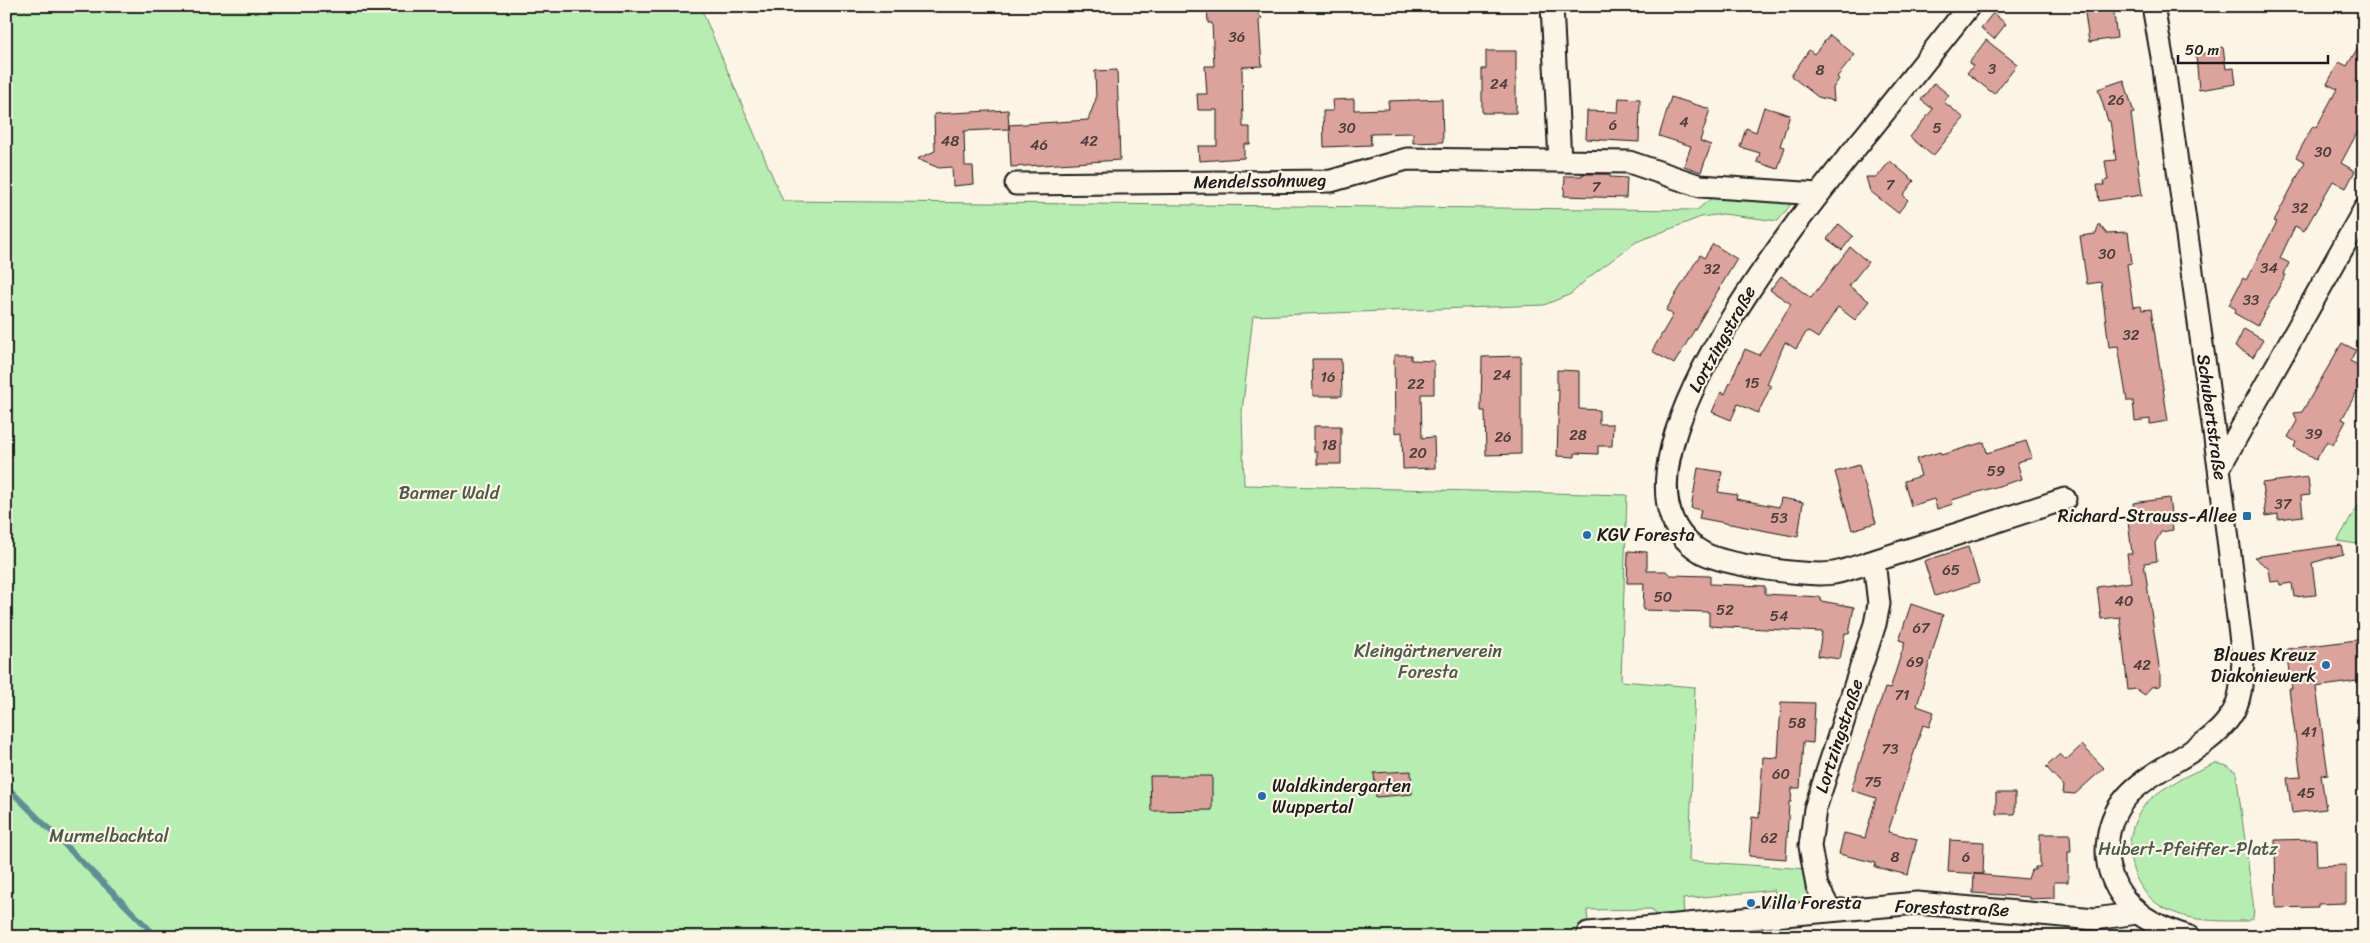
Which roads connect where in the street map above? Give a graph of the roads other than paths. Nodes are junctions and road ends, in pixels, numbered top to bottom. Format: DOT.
graph roads {
  1 [pos="1552,6"];
  2 [pos="1969,6"];
  3 [pos="2153,6"];
  4 [pos="1560,161"];
  5 [pos="1016,184"];
  6 [pos="1818,194"];
  7 [pos="2364,210"];
  8 [pos="2219,468"];
  9 [pos="2065,499"];
  10 [pos="1874,561"];
  11 [pos="1830,910"];
  12 [pos="2137,912"];
  13 [pos="1588,933"];
  14 [pos="2190,937"];
  1 -- 4 [label="street"];
  2 -- 6 [label="street, Lortzingstraße"];
  3 -- 8 [label="street, Schubertstraße"];
  4 -- 5 [label="street, Mendelssohnweg"];
  4 -- 6 [label="street, Mendelssohnweg"];
  6 -- 10 [label="street, Lortzingstraße"];
  7 -- 8 [label="street"];
  8 -- 12 [label="street, Schubertstraße"];
  9 -- 10 [label="street, Lortzingstraße"];
  10 -- 11 [label="street, Lortzingstraße"];
  11 -- 12 [label="street, Forestastraße"];
  11 -- 13 [label="street, Forestastraße"];
  12 -- 14 [label="street, Schubertstraße"];
}
